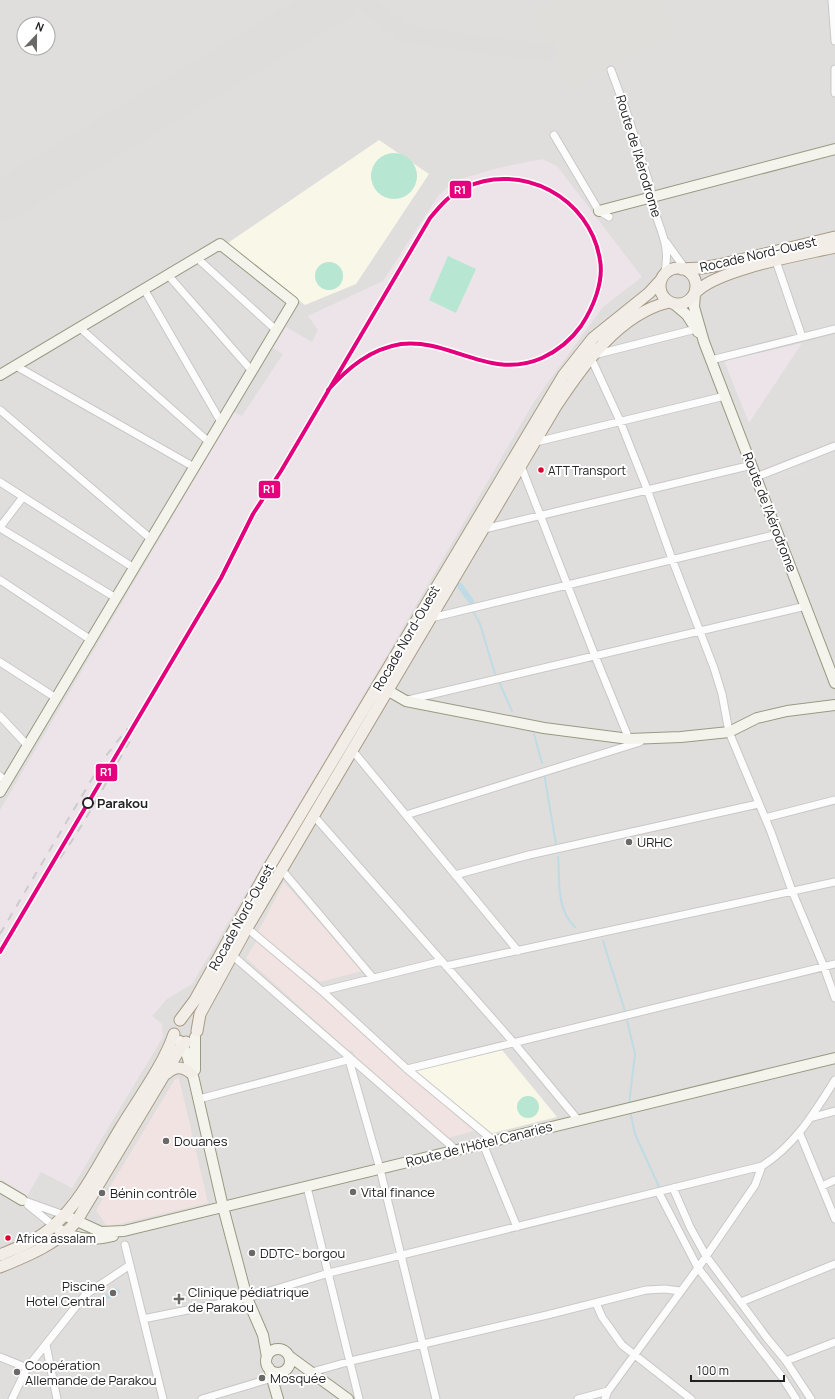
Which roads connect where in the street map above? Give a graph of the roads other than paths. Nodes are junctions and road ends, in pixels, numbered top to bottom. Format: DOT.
graph roads {
  1 [pos="832,0"];
  2 [pos="835,41"];
  3 [pos="835,69"];
  4 [pos="611,70"];
  5 [pos="835,93"];
  6 [pos="554,135"];
  7 [pos="835,149"];
  8 [pos="651,198"];
  9 [pos="599,211"];
  10 [pos="609,217"];
  11 [pos="835,237"];
  12 [pos="666,242"];
  13 [pos="835,247"];
  14 [pos="196,258"];
  15 [pos="776,261"];
  16 [pos="684,270"];
  17 [pos="168,275"];
  18 [pos="663,277"];
  19 [pos="144,289"];
  20 [pos="694,292"];
  21 [pos="671,302"];
  22 [pos="80,328"];
  23 [pos="696,329"];
  24 [pos="835,329"];
  25 [pos="276,330"];
  26 [pos="802,337"];
  27 [pos="704,342"];
  28 [pos="593,357"];
  29 [pos="711,360"];
  30 [pos="16,366"];
  31 [pos="252,371"];
  32 [pos="0,375"];
  33 [pos="725,396"];
  34 [pos="0,410"];
  35 [pos="620,421"];
  36 [pos="221,422"];
  37 [pos="209,442"];
  38 [pos="536,442"];
  39 [pos="835,446"];
  40 [pos="522,466"];
  41 [pos="752,466"];
  42 [pos="194,467"];
  43 [pos="756,478"];
  44 [pos="0,482"];
  45 [pos="647,489"];
  46 [pos="23,497"];
  47 [pos="540,516"];
  48 [pos="0,528"];
  49 [pos="484,529"];
  50 [pos="778,534"];
  51 [pos="151,540"];
  52 [pos="672,559"];
  53 [pos="134,568"];
  54 [pos="0,580"];
  55 [pos="567,586"];
  56 [pos="116,598"];
  57 [pos="806,606"];
  58 [pos="431,618"];
  59 [pos="700,630"];
  60 [pos="91,640"];
  61 [pos="595,656"];
  62 [pos="0,662"];
  63 [pos="835,683"];
  64 [pos="383,688"];
  65 [pos="56,698"];
  66 [pos="406,701"];
  67 [pos="835,705"];
  68 [pos="0,716"];
  69 [pos="729,732"];
  70 [pos="629,739"];
  71 [pos="647,740"];
  72 [pos="28,746"];
  73 [pos="353,751"];
  74 [pos="3,779"];
  75 [pos="0,792"];
  76 [pos="835,800"];
  77 [pos="758,804"];
  78 [pos="406,815"];
  79 [pos="314,816"];
  80 [pos="765,818"];
  81 [pos="281,869"];
  82 [pos="455,875"];
  83 [pos="835,882"];
  84 [pos="792,892"];
  85 [pos="247,928"];
  86 [pos="518,951"];
  87 [pos="232,956"];
  88 [pos="444,964"];
  89 [pos="835,964"];
  90 [pos="824,967"];
  91 [pos="373,978"];
  92 [pos="322,991"];
  93 [pos="835,998"];
  94 [pos="180,1020"];
  95 [pos="186,1039"];
  96 [pos="514,1042"];
  97 [pos="835,1058"];
  98 [pos="351,1059"];
  99 [pos="407,1069"];
  100 [pos="164,1075"];
  101 [pos="193,1077"];
  102 [pos="835,1080"];
  103 [pos="199,1099"];
  104 [pos="835,1111"];
  105 [pos="810,1118"];
  106 [pos="578,1120"];
  107 [pos="800,1134"];
  108 [pos="494,1141"];
  109 [pos="483,1144"];
  110 [pos="456,1150"];
  111 [pos="762,1166"];
  112 [pos="380,1169"];
  113 [pos="835,1180"];
  114 [pos="822,1186"];
  115 [pos="0,1187"];
  116 [pos="307,1187"];
  117 [pos="673,1188"];
  118 [pos="659,1192"];
  119 [pos="22,1200"];
  120 [pos="223,1207"];
  121 [pos="59,1213"];
  122 [pos="835,1219"];
  123 [pos="76,1222"];
  124 [pos="54,1226"];
  125 [pos="517,1227"];
  126 [pos="124,1232"];
  127 [pos="64,1234"];
  128 [pos="125,1244"];
  129 [pos="0,1255"];
  130 [pos="400,1255"];
  131 [pos="706,1256"];
  132 [pos="835,1264"];
  133 [pos="130,1266"];
  134 [pos="0,1267"];
  135 [pos="698,1268"];
  136 [pos="329,1273"];
  137 [pos="680,1291"];
  138 [pos="247,1298"];
  139 [pos="741,1302"];
  140 [pos="596,1303"];
  141 [pos="143,1319"];
  142 [pos="264,1336"];
  143 [pos="835,1342"];
  144 [pos="422,1344"];
  145 [pos="46,1345"];
  146 [pos="285,1352"];
  147 [pos="635,1354"];
  148 [pos="0,1357"];
  149 [pos="267,1357"];
  150 [pos="351,1361"];
  151 [pos="786,1361"];
  152 [pos="27,1368"];
  153 [pos="269,1368"];
  154 [pos="285,1370"];
  155 [pos="310,1371"];
  156 [pos="272,1378"];
  157 [pos="276,1388"];
  158 [pos="608,1391"];
  159 [pos="12,1399"];
  160 [pos="56,1399"];
  161 [pos="163,1399"];
  162 [pos="202,1399"];
  163 [pos="278,1399"];
  164 [pos="348,1399"];
  165 [pos="359,1399"];
  166 [pos="436,1399"];
  167 [pos="578,1399"];
  168 [pos="605,1399"];
  169 [pos="691,1399"];
  170 [pos="796,1399"];
  171 [pos="811,1399"];
  1 -- 2 [label="street"];
  3 -- 5 [label="street"];
  4 -- 8 [label="street, Route de l'Aérodrome"];
  6 -- 9 [label="street"];
  7 -- 8 [label="street"];
  8 -- 9 [label="street"];
  8 -- 12 [label="street, Route de l'Aérodrome"];
  9 -- 10 [label="street"];
  11 -- 16 [label="main road, Rocade Nord-Ouest"];
  12 -- 16 [label="street, Route de l'Aérodrome"];
  12 -- 18 [label="street, Route de l'Aérodrome"];
  13 -- 15 [label="main road, Rocade Nord-Ouest"];
  14 -- 17 [label="street"];
  14 -- 25 [label="street"];
  14 -- 25 [label="street"];
  15 -- 20 [label="main road, Rocade Nord-Ouest"];
  15 -- 26 [label="street"];
  16 -- 18 [label="main road"];
  16 -- 20 [label="main road"];
  17 -- 19 [label="street"];
  17 -- 31 [label="street"];
  18 -- 21 [label="main road"];
  18 -- 64 [label="main road, Rocade Nord-Ouest"];
  19 -- 22 [label="street"];
  19 -- 36 [label="street"];
  20 -- 21 [label="main road"];
  20 -- 27 [label="street, Route de l'Aérodrome"];
  21 -- 23 [label="street, Route de l'Aérodrome"];
  21 -- 28 [label="main road, Rocade Nord-Ouest"];
  22 -- 30 [label="street"];
  22 -- 37 [label="street"];
  23 -- 27 [label="street, Route de l'Aérodrome"];
  23 -- 28 [label="street"];
  24 -- 26 [label="street"];
  25 -- 31 [label="street"];
  26 -- 29 [label="street"];
  27 -- 29 [label="street, Route de l'Aérodrome"];
  28 -- 35 [label="street"];
  28 -- 38 [label="main road, Rocade Nord-Ouest"];
  29 -- 33 [label="street, Route de l'Aérodrome"];
  30 -- 32 [label="street"];
  30 -- 42 [label="street"];
  31 -- 36 [label="street"];
  33 -- 35 [label="street"];
  33 -- 41 [label="street, Route de l'Aérodrome"];
  34 -- 51 [label="street"];
  35 -- 38 [label="street"];
  35 -- 45 [label="street"];
  36 -- 37 [label="street"];
  37 -- 42 [label="street"];
  38 -- 40 [label="main road, Rocade Nord-Ouest"];
  39 -- 43 [label="street"];
  40 -- 47 [label="street"];
  40 -- 49 [label="main road, Rocade Nord-Ouest"];
  41 -- 43 [label="street, Route de l'Aérodrome"];
  41 -- 45 [label="street"];
  42 -- 51 [label="street"];
  43 -- 50 [label="street, Route de l'Aérodrome"];
  44 -- 46 [label="street"];
  45 -- 47 [label="street"];
  45 -- 52 [label="street"];
  46 -- 48 [label="street"];
  46 -- 53 [label="street"];
  47 -- 49 [label="street"];
  47 -- 55 [label="street"];
  48 -- 56 [label="street"];
  49 -- 58 [label="main road, Rocade Nord-Ouest"];
  50 -- 52 [label="street"];
  50 -- 57 [label="street, Route de l'Aérodrome"];
  51 -- 53 [label="street"];
  52 -- 55 [label="street"];
  52 -- 59 [label="street"];
  53 -- 56 [label="street"];
  54 -- 60 [label="street"];
  55 -- 58 [label="street"];
  55 -- 61 [label="street"];
  56 -- 60 [label="street"];
  57 -- 59 [label="street"];
  57 -- 63 [label="street, Route de l'Aérodrome"];
  58 -- 64 [label="main road, Rocade Nord-Ouest"];
  59 -- 61 [label="street"];
  59 -- 69 [label="street"];
  60 -- 65 [label="street"];
  61 -- 66 [label="street"];
  61 -- 70 [label="street"];
  62 -- 65 [label="street"];
  64 -- 66 [label="street"];
  64 -- 73 [label="main road, Rocade Nord-Ouest"];
  64 -- 94 [label="main road, Rocade Nord-Ouest"];
  65 -- 72 [label="street"];
  66 -- 70 [label="street"];
  67 -- 69 [label="street"];
  68 -- 72 [label="street"];
  69 -- 71 [label="street"];
  69 -- 77 [label="street"];
  70 -- 71 [label="street"];
  71 -- 78 [label="street"];
  72 -- 74 [label="street"];
  73 -- 78 [label="street"];
  73 -- 79 [label="main road, Rocade Nord-Ouest"];
  74 -- 75 [label="street"];
  76 -- 80 [label="street"];
  77 -- 80 [label="street"];
  77 -- 82 [label="street"];
  78 -- 82 [label="street"];
  79 -- 81 [label="main road, Rocade Nord-Ouest"];
  79 -- 88 [label="street"];
  80 -- 84 [label="street"];
  81 -- 85 [label="main road, Rocade Nord-Ouest"];
  81 -- 91 [label="street"];
  82 -- 86 [label="street"];
  83 -- 84 [label="street"];
  84 -- 86 [label="street"];
  84 -- 90 [label="street"];
  85 -- 87 [label="main road, Rocade Nord-Ouest"];
  85 -- 92 [label="street"];
  86 -- 88 [label="street"];
  87 -- 95 [label="main road, Rocade Nord-Ouest"];
  87 -- 98 [label="street"];
  88 -- 91 [label="street"];
  88 -- 96 [label="street"];
  89 -- 90 [label="street"];
  90 -- 93 [label="street"];
  90 -- 96 [label="street"];
  91 -- 92 [label="street"];
  92 -- 99 [label="street"];
  94 -- 95 [label="main road, Rocade Nord-Ouest"];
  94 -- 95 [label="main road"];
  95 -- 100 [label="main road, Rocade Nord-Ouest"];
  95 -- 101 [label="street"];
  95 -- 101 [label="street"];
  95 -- 121 [label="main road, Rocade Nord-Ouest"];
  96 -- 99 [label="street"];
  96 -- 106 [label="street"];
  97 -- 106 [label="street, Route de l'Hôtel Canaries"];
  98 -- 103 [label="street"];
  98 -- 110 [label="street"];
  98 -- 112 [label="street"];
  99 -- 108 [label="street"];
  100 -- 101 [label="main road"];
  100 -- 123 [label="main road, Rocade Nord-Ouest"];
  101 -- 103 [label="street"];
  102 -- 105 [label="street"];
  103 -- 120 [label="street"];
  104 -- 105 [label="street"];
  105 -- 107 [label="street"];
  106 -- 108 [label="street, Route de l'Hôtel Canaries"];
  107 -- 111 [label="street"];
  107 -- 114 [label="street"];
  108 -- 109 [label="street, Route de l'Hôtel Canaries"];
  109 -- 110 [label="street, Route de l'Hôtel Canaries"];
  109 -- 125 [label="street"];
  110 -- 112 [label="street, Route de l'Hôtel Canaries"];
  111 -- 117 [label="street"];
  111 -- 131 [label="street"];
  112 -- 116 [label="street, Route de l'Hôtel Canaries"];
  112 -- 130 [label="street"];
  113 -- 114 [label="street"];
  114 -- 122 [label="street"];
  115 -- 119 [label="street"];
  116 -- 120 [label="street, Route de l'Hôtel Canaries"];
  116 -- 136 [label="street"];
  117 -- 118 [label="street"];
  117 -- 131 [label="street"];
  118 -- 125 [label="street"];
  118 -- 135 [label="street"];
  119 -- 121 [label="street"];
  119 -- 124 [label="street"];
  120 -- 126 [label="street, Route de l'Hôtel Canaries"];
  120 -- 138 [label="street"];
  121 -- 123 [label="street, Route de l'Hôtel Canaries"];
  121 -- 124 [label="main road, Rocade Nord-Ouest"];
  123 -- 126 [label="street, Route de l'Hôtel Canaries"];
  123 -- 127 [label="main road, Rocade Nord-Ouest"];
  124 -- 127 [label="street, Route de l'Hôtel Canaries"];
  124 -- 129 [label="main road, Rocade Nord-Ouest"];
  125 -- 130 [label="street"];
  126 -- 127 [label="street, Route de l'Hôtel Canaries"];
  127 -- 134 [label="main road, Rocade Nord-Ouest"];
  128 -- 133 [label="street"];
  130 -- 136 [label="street"];
  130 -- 144 [label="street"];
  131 -- 135 [label="street"];
  131 -- 139 [label="street"];
  132 -- 139 [label="street"];
  133 -- 141 [label="street"];
  133 -- 145 [label="street"];
  135 -- 137 [label="street"];
  135 -- 170 [label="street"];
  136 -- 138 [label="street"];
  136 -- 150 [label="street"];
  137 -- 140 [label="street"];
  137 -- 147 [label="street"];
  138 -- 141 [label="street"];
  138 -- 142 [label="street"];
  139 -- 151 [label="street"];
  140 -- 144 [label="street"];
  140 -- 147 [label="street"];
  141 -- 161 [label="street"];
  142 -- 146 [label="street"];
  142 -- 149 [label="street"];
  143 -- 151 [label="street"];
  144 -- 150 [label="street"];
  144 -- 166 [label="street"];
  145 -- 152 [label="street"];
  145 -- 160 [label="street"];
  146 -- 149 [label="street"];
  146 -- 154 [label="street"];
  146 -- 155 [label="street"];
  147 -- 158 [label="street"];
  147 -- 169 [label="street"];
  148 -- 152 [label="street"];
  149 -- 153 [label="street"];
  150 -- 155 [label="street"];
  150 -- 165 [label="street"];
  151 -- 171 [label="street"];
  152 -- 159 [label="street"];
  153 -- 154 [label="street"];
  153 -- 156 [label="street"];
  154 -- 155 [label="street"];
  154 -- 157 [label="street"];
  155 -- 164 [label="street"];
  156 -- 157 [label="street"];
  156 -- 162 [label="street"];
  157 -- 163 [label="street"];
  158 -- 167 [label="street"];
  158 -- 168 [label="street"];
}
